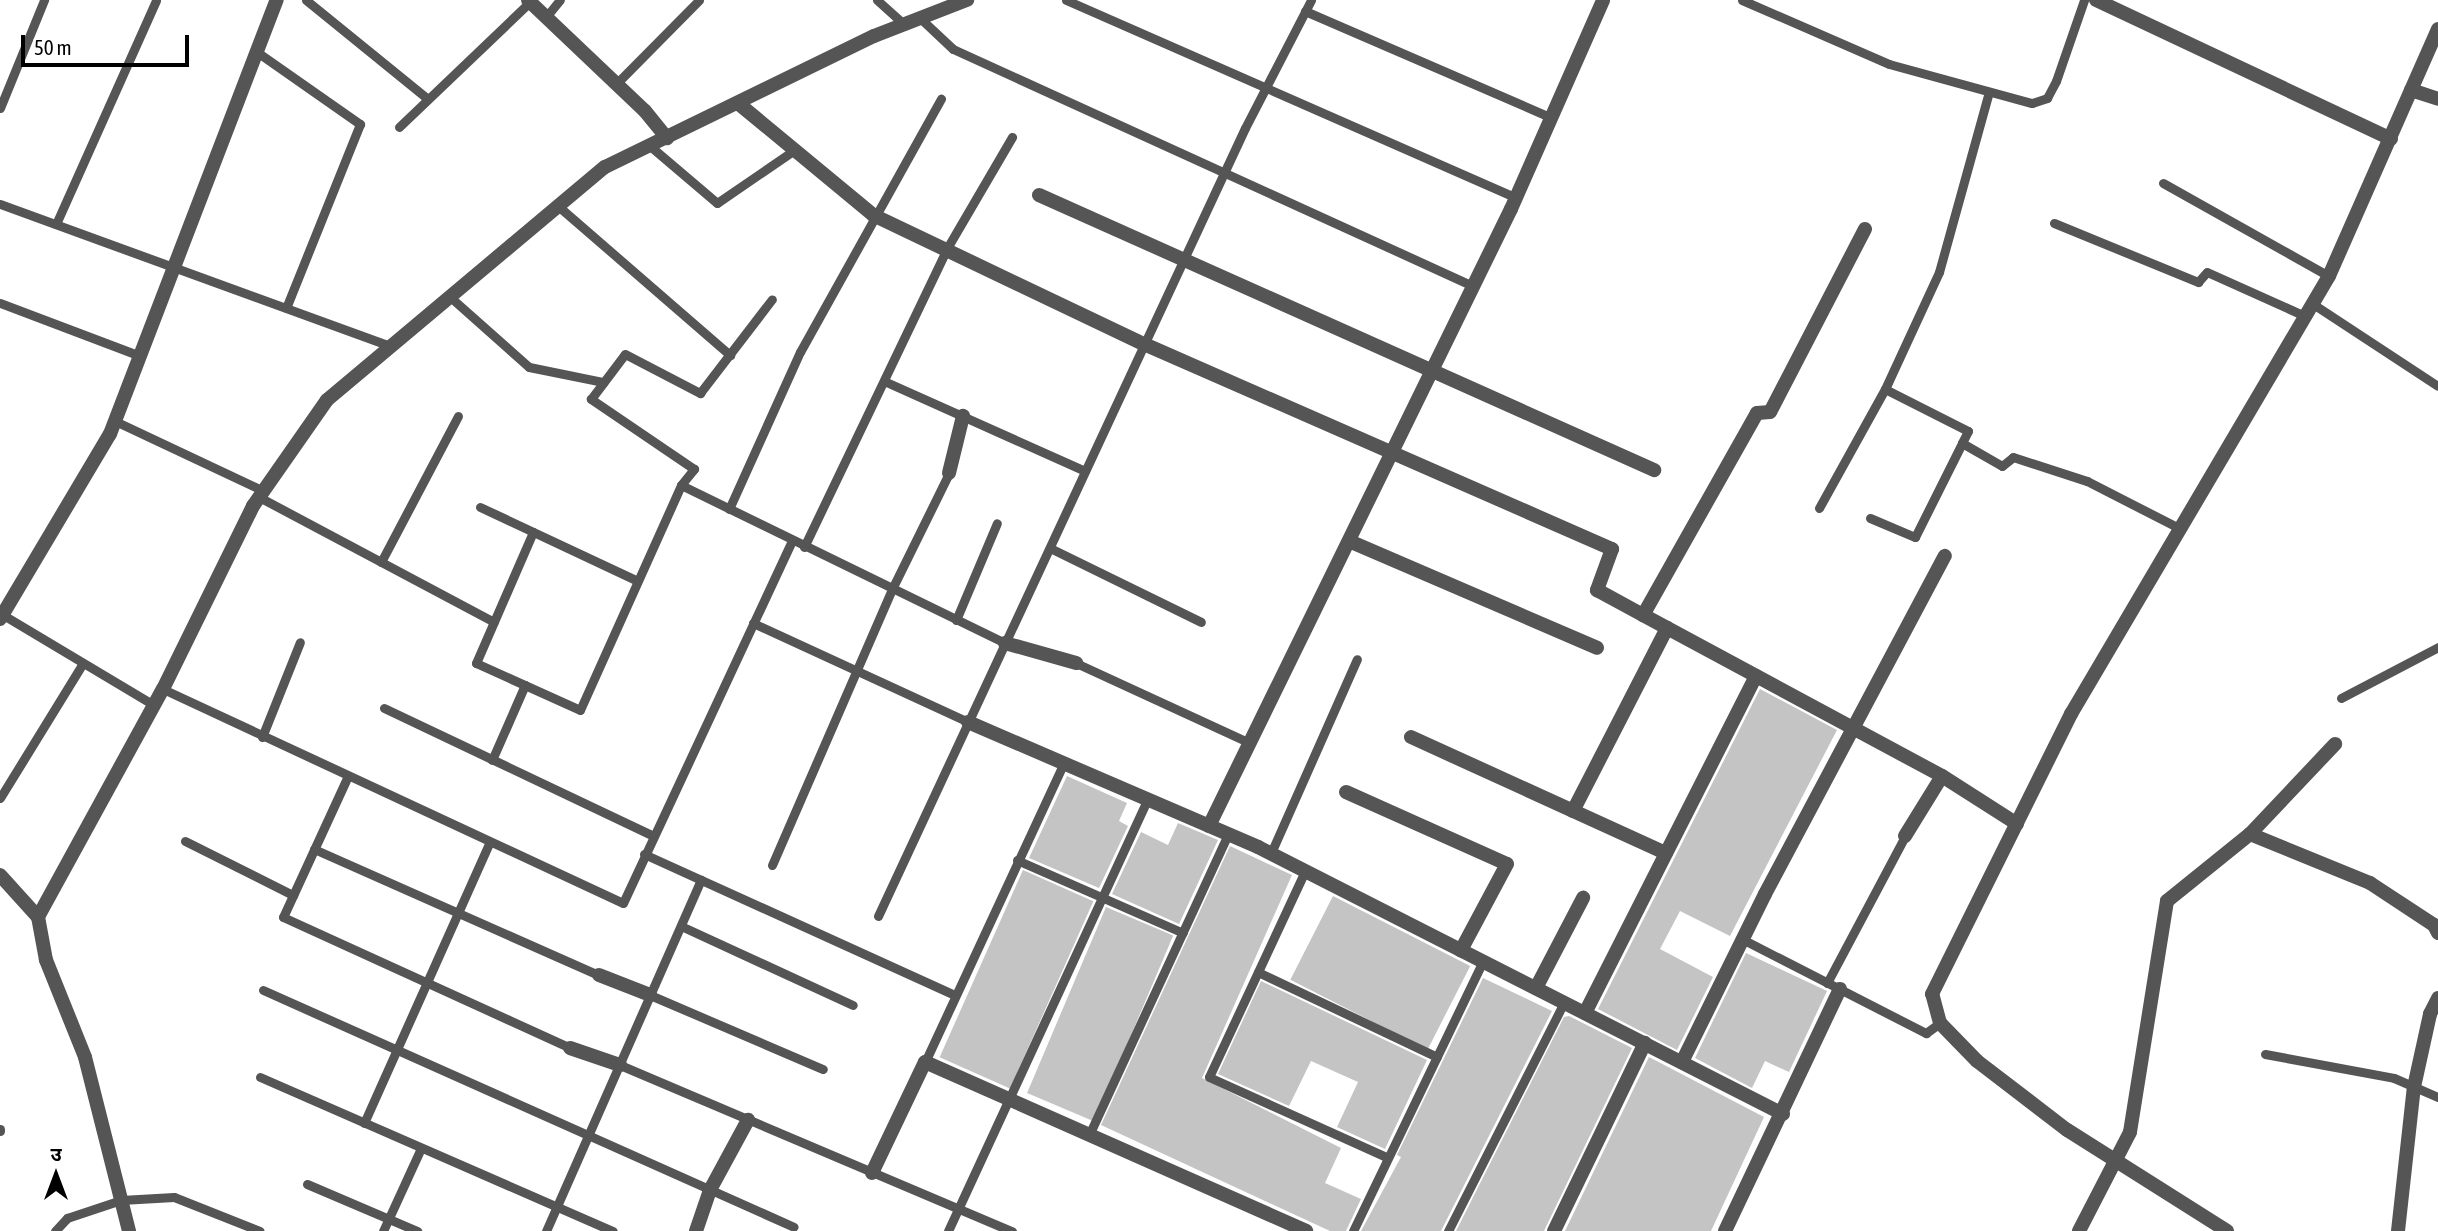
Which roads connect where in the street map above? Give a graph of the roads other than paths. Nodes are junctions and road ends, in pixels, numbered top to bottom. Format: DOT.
graph roads {
  1 [pos="44,0"];
  2 [pos="156,0"];
  3 [pos="277,0"];
  4 [pos="306,0"];
  5 [pos="560,0"];
  6 [pos="699,0"];
  7 [pos="877,0"];
  8 [pos="967,0"];
  9 [pos="1066,0"];
  10 [pos="1311,0"];
  11 [pos="1603,0"];
  12 [pos="1742,0"];
  13 [pos="2084,0"];
  14 [pos="2096,0"];
  15 [pos="529,1"];
  16 [pos="1306,11"];
  17 [pos="546,18"];
  18 [pos="920,19"];
  19 [pos="905,25"];
  20 [pos="2438,29"];
  21 [pos="257,52"];
  22 [pos="617,84"];
  23 [pos="1265,89"];
  24 [pos="2411,90"];
  25 [pos="1989,92"];
  26 [pos="428,99"];
  27 [pos="941,99"];
  28 [pos="2438,99"];
  29 [pos="739,104"];
  30 [pos="0,108"];
  31 [pos="1550,117"];
  32 [pos="399,127"];
  33 [pos="1012,136"];
  34 [pos="667,138"];
  35 [pos="2391,139"];
  36 [pos="650,146"];
  37 [pos="796,149"];
  38 [pos="1223,175"];
  39 [pos="2163,183"];
  40 [pos="1039,195"];
  41 [pos="1516,198"];
  42 [pos="558,206"];
  43 [pos="1,207"];
  44 [pos="873,215"];
  45 [pos="2054,223"];
  46 [pos="55,224"];
  47 [pos="1865,229"];
  48 [pos="946,250"];
  49 [pos="1185,257"];
  50 [pos="174,267"];
  51 [pos="2329,276"];
  52 [pos="1474,286"];
  53 [pos="449,296"];
  54 [pos="772,299"];
  55 [pos="0,303"];
  56 [pos="286,308"];
  57 [pos="2309,310"];
  58 [pos="1144,344"];
  59 [pos="391,346"];
  60 [pos="730,355"];
  61 [pos="140,356"];
  62 [pos="1432,371"];
  63 [pos="884,381"];
  64 [pos="603,383"];
  65 [pos="2438,386"];
  66 [pos="1885,389"];
  67 [pos="458,416"];
  68 [pos="963,416"];
  69 [pos="115,421"];
  70 [pos="1962,443"];
  71 [pos="1391,454"];
  72 [pos="1654,470"];
  73 [pos="1085,471"];
  74 [pos="950,473"];
  75 [pos="681,485"];
  76 [pos="262,494"];
  77 [pos="480,507"];
  78 [pos="1819,508"];
  79 [pos="729,509"];
  80 [pos="1870,517"];
  81 [pos="997,523"];
  82 [pos="2181,529"];
  83 [pos="533,532"];
  84 [pos="792,541"];
  85 [pos="1349,541"];
  86 [pos="804,547"];
  87 [pos="1050,548"];
  88 [pos="1945,556"];
  89 [pos="381,562"];
  90 [pos="638,581"];
  91 [pos="892,589"];
  92 [pos="1,615"];
  93 [pos="1643,615"];
  94 [pos="956,620"];
  95 [pos="494,622"];
  96 [pos="1201,622"];
  97 [pos="753,623"];
  98 [pos="1667,628"];
  99 [pos="300,642"];
  100 [pos="1005,643"];
  101 [pos="2438,647"];
  102 [pos="1597,648"];
  103 [pos="1357,659"];
  104 [pos="83,663"];
  105 [pos="1076,663"];
  106 [pos="858,671"];
  107 [pos="1756,676"];
  108 [pos="525,685"];
  109 [pos="163,689"];
  110 [pos="2341,698"];
  111 [pos="154,705"];
  112 [pos="384,708"];
  113 [pos="968,722"];
  114 [pos="1853,729"];
  115 [pos="262,737"];
  116 [pos="1410,737"];
  117 [pos="1250,743"];
  118 [pos="2335,744"];
  119 [pos="492,760"];
  120 [pos="1064,763"];
  121 [pos="1942,776"];
  122 [pos="347,778"];
  123 [pos="1346,792"];
  124 [pos="0,798"];
  125 [pos="1148,799"];
  126 [pos="1573,811"];
  127 [pos="2017,824"];
  128 [pos="1209,826"];
  129 [pos="1228,834"];
  130 [pos="2250,834"];
  131 [pos="652,835"];
  132 [pos="1905,836"];
  133 [pos="185,841"];
  134 [pos="489,843"];
  135 [pos="314,849"];
  136 [pos="1271,853"];
  137 [pos="1666,853"];
  138 [pos="644,854"];
  139 [pos="1017,860"];
  140 [pos="772,865"];
  141 [pos="1305,871"];
  142 [pos="0,875"];
  143 [pos="701,880"];
  144 [pos="293,895"];
  145 [pos="1102,897"];
  146 [pos="1583,898"];
  147 [pos="458,913"];
  148 [pos="878,916"];
  149 [pos="38,917"];
  150 [pos="681,926"];
  151 [pos="1183,933"];
  152 [pos="2438,933"];
  153 [pos="1742,939"];
  154 [pos="1461,950"];
  155 [pos="1483,961"];
  156 [pos="1258,972"];
  157 [pos="600,975"];
  158 [pos="426,983"];
  159 [pos="1833,986"];
  160 [pos="1536,988"];
  161 [pos="264,990"];
  162 [pos="953,994"];
  163 [pos="650,995"];
  164 [pos="2438,998"];
  165 [pos="1564,1002"];
  166 [pos="853,1005"];
  167 [pos="1585,1013"];
  168 [pos="1940,1023"];
  169 [pos="1645,1044"];
  170 [pos="570,1048"];
  171 [pos="397,1050"];
  172 [pos="2265,1054"];
  173 [pos="1437,1057"];
  174 [pos="925,1062"];
  175 [pos="1682,1062"];
  176 [pos="620,1065"];
  177 [pos="823,1069"];
  178 [pos="260,1076"];
  179 [pos="2414,1087"];
  180 [pos="2438,1097"];
  181 [pos="1006,1098"];
  182 [pos="1783,1114"];
  183 [pos="748,1119"];
  184 [pos="364,1122"];
  185 [pos="1089,1135"];
  186 [pos="588,1136"];
  187 [pos="421,1148"];
  188 [pos="1388,1158"];
  189 [pos="2114,1159"];
  190 [pos="872,1172"];
  191 [pos="307,1184"];
  192 [pos="710,1190"];
  193 [pos="121,1200"];
  194 [pos="556,1207"];
  195 [pos="957,1209"];
  196 [pos="388,1219"];
  197 [pos="794,1227"];
  198 [pos="55,1231"];
  199 [pos="129,1231"];
  200 [pos="260,1231"];
  201 [pos="383,1231"];
  202 [pos="417,1231"];
  203 [pos="546,1231"];
  204 [pos="613,1231"];
  205 [pos="696,1231"];
  206 [pos="948,1231"];
  207 [pos="1012,1231"];
  208 [pos="1306,1231"];
  209 [pos="1353,1231"];
  210 [pos="1448,1231"];
  211 [pos="1555,1231"];
  212 [pos="1726,1231"];
  213 [pos="2079,1231"];
  214 [pos="2227,1231"];
  215 [pos="2398,1231"];
  1 -- 30 [label="lane"];
  2 -- 46 [label="lane"];
  3 -- 21 [label="street"];
  4 -- 26 [label="lane"];
  5 -- 17 [label="lane"];
  6 -- 22 [label="lane"];
  7 -- 19 [label="lane"];
  8 -- 18 [label="street"];
  9 -- 23 [label="lane"];
  10 -- 16 [label="lane"];
  11 -- 31 [label="street"];
  12 -- 25 [label="lane"];
  13 -- 25 [label="lane"];
  14 -- 35 [label="street"];
  15 -- 17 [label="street"];
  15 -- 26 [label="lane"];
  16 -- 23 [label="lane"];
  16 -- 31 [label="lane"];
  17 -- 22 [label="street"];
  18 -- 19 [label="street"];
  18 -- 38 [label="lane"];
  19 -- 29 [label="street"];
  20 -- 24 [label="street"];
  21 -- 50 [label="street"];
  21 -- 56 [label="lane"];
  22 -- 34 [label="street"];
  23 -- 38 [label="lane"];
  23 -- 41 [label="lane"];
  24 -- 28 [label="street"];
  24 -- 35 [label="street"];
  25 -- 66 [label="lane"];
  26 -- 32 [label="lane"];
  27 -- 44 [label="lane"];
  29 -- 34 [label="street"];
  29 -- 37 [label="street"];
  31 -- 41 [label="street"];
  33 -- 48 [label="lane"];
  34 -- 36 [label="street"];
  35 -- 51 [label="street"];
  36 -- 37 [label="lane"];
  36 -- 42 [label="street"];
  37 -- 44 [label="street"];
  38 -- 49 [label="lane"];
  38 -- 52 [label="lane"];
  39 -- 51 [label="lane"];
  40 -- 49 [label="street"];
  41 -- 52 [label="street"];
  42 -- 53 [label="street"];
  42 -- 60 [label="lane"];
  43 -- 46 [label="lane"];
  44 -- 48 [label="street"];
  44 -- 79 [label="lane"];
  45 -- 57 [label="lane"];
  46 -- 50 [label="lane"];
  47 -- 93 [label="street"];
  48 -- 58 [label="street"];
  48 -- 63 [label="lane"];
  49 -- 58 [label="lane"];
  49 -- 62 [label="street"];
  50 -- 56 [label="lane"];
  50 -- 61 [label="street"];
  51 -- 57 [label="street"];
  52 -- 62 [label="street"];
  53 -- 59 [label="street"];
  53 -- 64 [label="lane"];
  54 -- 60 [label="lane"];
  55 -- 61 [label="lane"];
  56 -- 59 [label="lane"];
  57 -- 65 [label="lane"];
  57 -- 82 [label="street"];
  58 -- 71 [label="street"];
  58 -- 73 [label="lane"];
  59 -- 76 [label="street"];
  60 -- 64 [label="lane"];
  61 -- 69 [label="street"];
  62 -- 71 [label="street"];
  62 -- 72 [label="street"];
  63 -- 68 [label="lane"];
  63 -- 86 [label="lane"];
  64 -- 75 [label="lane"];
  66 -- 70 [label="lane"];
  66 -- 78 [label="lane"];
  67 -- 89 [label="lane"];
  68 -- 73 [label="lane"];
  68 -- 74 [label="street"];
  69 -- 76 [label="lane"];
  69 -- 92 [label="street"];
  70 -- 80 [label="lane"];
  70 -- 82 [label="lane"];
  71 -- 85 [label="street"];
  71 -- 93 [label="street"];
  73 -- 87 [label="lane"];
  74 -- 91 [label="lane"];
  75 -- 79 [label="lane"];
  75 -- 90 [label="lane"];
  76 -- 89 [label="lane"];
  76 -- 109 [label="street"];
  77 -- 83 [label="lane"];
  79 -- 84 [label="lane"];
  81 -- 94 [label="lane"];
  82 -- 127 [label="street"];
  83 -- 90 [label="lane"];
  83 -- 95 [label="lane"];
  84 -- 86 [label="lane"];
  84 -- 97 [label="lane"];
  85 -- 102 [label="street"];
  85 -- 117 [label="street"];
  86 -- 91 [label="lane"];
  87 -- 96 [label="lane"];
  87 -- 100 [label="lane"];
  88 -- 114 [label="street"];
  89 -- 95 [label="lane"];
  90 -- 108 [label="lane"];
  91 -- 94 [label="lane"];
  91 -- 106 [label="lane"];
  92 -- 104 [label="lane"];
  93 -- 98 [label="street"];
  94 -- 100 [label="lane"];
  95 -- 108 [label="lane"];
  97 -- 106 [label="lane"];
  97 -- 131 [label="lane"];
  98 -- 107 [label="street"];
  98 -- 126 [label="street"];
  99 -- 115 [label="lane"];
  100 -- 105 [label="street"];
  100 -- 113 [label="lane"];
  101 -- 110 [label="lane"];
  103 -- 136 [label="lane"];
  104 -- 111 [label="lane"];
  104 -- 124 [label="lane"];
  105 -- 117 [label="lane"];
  106 -- 113 [label="lane"];
  106 -- 140 [label="lane"];
  107 -- 114 [label="street"];
  107 -- 137 [label="street"];
  108 -- 119 [label="lane"];
  109 -- 111 [label="street"];
  109 -- 115 [label="lane"];
  111 -- 149 [label="street"];
  112 -- 119 [label="lane"];
  113 -- 120 [label="street"];
  113 -- 148 [label="lane"];
  114 -- 121 [label="street"];
  114 -- 153 [label="street"];
  115 -- 122 [label="lane"];
  116 -- 126 [label="street"];
  117 -- 128 [label="street"];
  118 -- 130 [label="street"];
  119 -- 131 [label="lane"];
  120 -- 125 [label="street"];
  120 -- 139 [label="lane"];
  121 -- 127 [label="street"];
  121 -- 132 [label="street"];
  122 -- 134 [label="lane"];
  122 -- 135 [label="lane"];
  123 -- 154 [label="street"];
  125 -- 128 [label="street"];
  125 -- 145 [label="lane"];
  126 -- 137 [label="street"];
  127 -- 168 [label="street"];
  128 -- 129 [label="street"];
  129 -- 136 [label="street"];
  129 -- 151 [label="lane"];
  130 -- 152 [label="street"];
  130 -- 189 [label="street"];
  131 -- 138 [label="lane"];
  132 -- 159 [label="lane"];
  133 -- 144 [label="lane"];
  134 -- 138 [label="lane"];
  134 -- 147 [label="lane"];
  135 -- 144 [label="lane"];
  135 -- 147 [label="lane"];
  136 -- 141 [label="street"];
  137 -- 167 [label="street"];
  138 -- 143 [label="lane"];
  139 -- 145 [label="lane"];
  139 -- 162 [label="lane"];
  141 -- 154 [label="street"];
  141 -- 156 [label="lane"];
  142 -- 149 [label="street"];
  143 -- 150 [label="lane"];
  143 -- 162 [label="lane"];
  144 -- 158 [label="lane"];
  145 -- 151 [label="lane"];
  145 -- 181 [label="lane"];
  146 -- 160 [label="street"];
  147 -- 157 [label="lane"];
  147 -- 158 [label="lane"];
  149 -- 193 [label="street"];
  150 -- 163 [label="lane"];
  150 -- 166 [label="lane"];
  151 -- 185 [label="lane"];
  153 -- 159 [label="lane"];
  153 -- 175 [label="street"];
  154 -- 155 [label="street"];
  155 -- 160 [label="street"];
  155 -- 173 [label="lane"];
  156 -- 173 [label="lane"];
  156 -- 188 [label="lane"];
  157 -- 163 [label="street"];
  158 -- 170 [label="lane"];
  158 -- 171 [label="lane"];
  159 -- 168 [label="lane"];
  159 -- 182 [label="street"];
  160 -- 165 [label="street"];
  161 -- 171 [label="lane"];
  162 -- 174 [label="lane"];
  163 -- 176 [label="lane"];
  163 -- 177 [label="lane"];
  164 -- 179 [label="street"];
  165 -- 167 [label="street"];
  165 -- 210 [label="lane"];
  167 -- 169 [label="street"];
  168 -- 189 [label="street"];
  169 -- 175 [label="street"];
  169 -- 211 [label="street"];
  170 -- 176 [label="street"];
  171 -- 184 [label="lane"];
  171 -- 186 [label="lane"];
  172 -- 179 [label="lane"];
  173 -- 188 [label="lane"];
  174 -- 181 [label="street"];
  174 -- 190 [label="street"];
  175 -- 182 [label="street"];
  176 -- 183 [label="lane"];
  176 -- 186 [label="lane"];
  178 -- 184 [label="lane"];
  179 -- 180 [label="lane"];
  179 -- 215 [label="street"];
  181 -- 185 [label="street"];
  181 -- 195 [label="lane"];
  182 -- 212 [label="street"];
  183 -- 190 [label="lane"];
  183 -- 192 [label="street"];
  184 -- 187 [label="lane"];
  185 -- 208 [label="street"];
  186 -- 192 [label="lane"];
  186 -- 194 [label="lane"];
  187 -- 194 [label="lane"];
  187 -- 196 [label="lane"];
  188 -- 209 [label="lane"];
  189 -- 213 [label="street"];
  189 -- 214 [label="street"];
  190 -- 195 [label="lane"];
  191 -- 196 [label="lane"];
  192 -- 197 [label="lane"];
  192 -- 205 [label="street"];
  193 -- 198 [label="lane"];
  193 -- 199 [label="street"];
  193 -- 200 [label="lane"];
  194 -- 203 [label="lane"];
  194 -- 204 [label="lane"];
  195 -- 206 [label="lane"];
  195 -- 207 [label="lane"];
  196 -- 201 [label="lane"];
  196 -- 202 [label="lane"];
}
